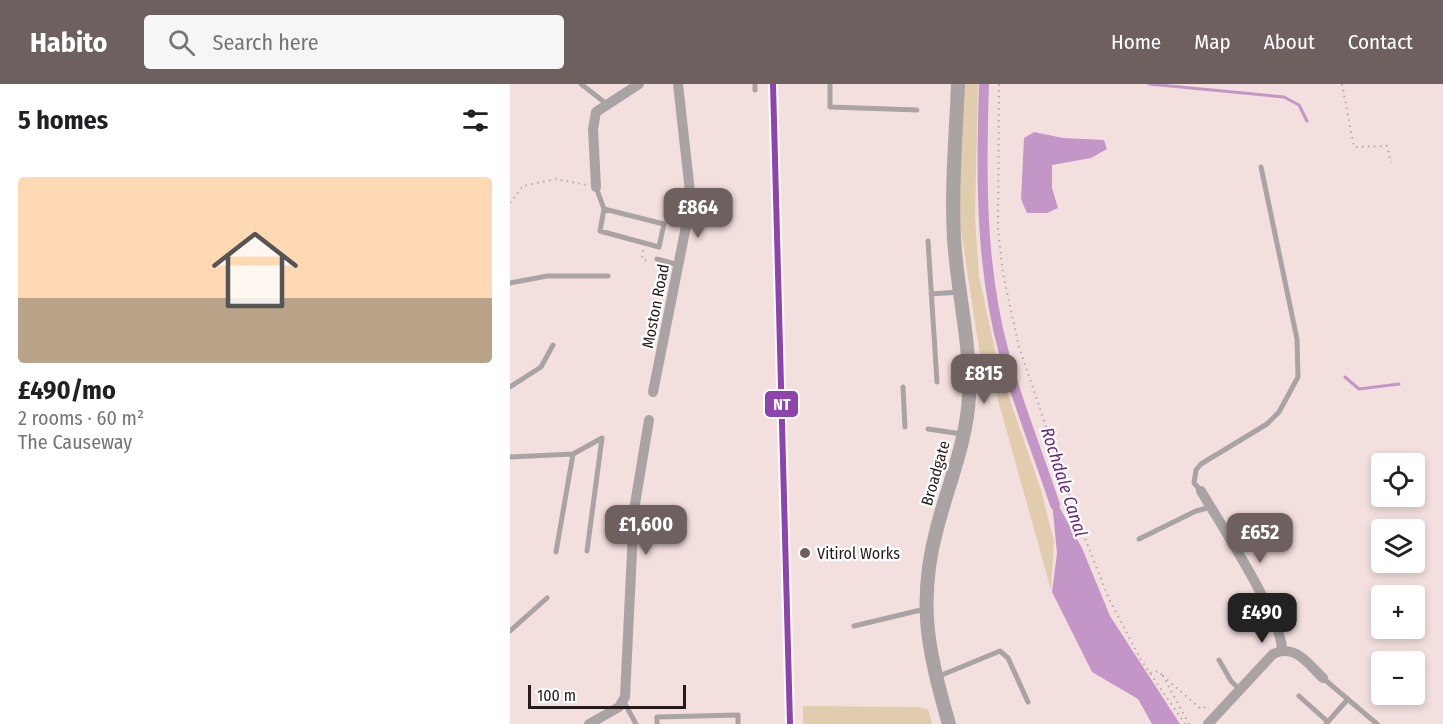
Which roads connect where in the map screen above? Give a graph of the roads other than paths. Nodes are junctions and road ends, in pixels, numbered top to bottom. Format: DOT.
graph roads {
  1 [pos="581,84"];
  2 [pos="639,84"];
  3 [pos="678,84"];
  4 [pos="830,84"];
  5 [pos="958,84"];
  6 [pos="608,105"];
  7 [pos="917,110"];
  8 [pos="1261,167"];
  9 [pos="596,187"];
  10 [pos="603,209"];
  11 [pos="928,241"];
  12 [pos="657,259"];
  13 [pos="679,265"];
  14 [pos="608,276"];
  15 [pos="510,283"];
  16 [pos="961,291"];
  17 [pos="931,294"];
  18 [pos="553,345"];
  19 [pos="937,382"];
  20 [pos="510,387"];
  21 [pos="903,387"];
  22 [pos="653,392"];
  23 [pos="649,420"];
  24 [pos="905,427"];
  25 [pos="928,429"];
  26 [pos="963,434"];
  27 [pos="573,454"];
  28 [pos="510,457"];
  29 [pos="1201,491"];
  30 [pos="1211,507"];
  31 [pos="1139,539"];
  32 [pos="586,551"];
  33 [pos="556,552"];
  34 [pos="547,598"];
  35 [pos="925,609"];
  36 [pos="854,626"];
  37 [pos="510,631"];
  38 [pos="1282,649"];
  39 [pos="1219,660"];
  40 [pos="935,678"];
  41 [pos="1323,678"];
  42 [pos="1240,690"];
  43 [pos="1299,696"];
  44 [pos="1348,699"];
  45 [pos="624,702"];
  46 [pos="1028,702"];
  47 [pos="1213,719"];
  48 [pos="1327,723"];
  49 [pos="589,724"];
  50 [pos="636,724"];
  51 [pos="657,724"];
  52 [pos="738,724"];
  53 [pos="949,724"];
  54 [pos="1377,724"];
  1 -- 6 [label="lane"];
  2 -- 6 [label="street"];
  3 -- 13 [label="street, Moston Road"];
  4 -- 7 [label="lane"];
  5 -- 16 [label="street, Broadgate"];
  6 -- 9 [label="street"];
  8 -- 29 [label="lane"];
  9 -- 10 [label="lane"];
  10 -- 10 [label="lane"];
  11 -- 17 [label="lane"];
  12 -- 13 [label="lane"];
  13 -- 22 [label="street, Moston Road"];
  14 -- 15 [label="lane"];
  16 -- 17 [label="lane"];
  16 -- 26 [label="street, Broadgate"];
  17 -- 19 [label="lane"];
  18 -- 20 [label="lane"];
  21 -- 24 [label="lane"];
  23 -- 45 [label="street"];
  25 -- 26 [label="lane"];
  26 -- 35 [label="street, Broadgate"];
  27 -- 28 [label="lane"];
  27 -- 32 [label="lane"];
  27 -- 33 [label="lane"];
  29 -- 30 [label="street"];
  30 -- 31 [label="lane"];
  30 -- 38 [label="street"];
  34 -- 37 [label="lane"];
  35 -- 36 [label="lane"];
  35 -- 40 [label="street, Broadgate"];
  38 -- 41 [label="street"];
  38 -- 42 [label="street"];
  39 -- 42 [label="lane"];
  40 -- 46 [label="lane"];
  40 -- 53 [label="street, Broadgate"];
  41 -- 44 [label="lane"];
  42 -- 47 [label="street"];
  43 -- 48 [label="lane"];
  44 -- 48 [label="lane"];
  44 -- 54 [label="lane"];
  45 -- 49 [label="street"];
  45 -- 50 [label="lane"];
  51 -- 52 [label="lane"];
}
